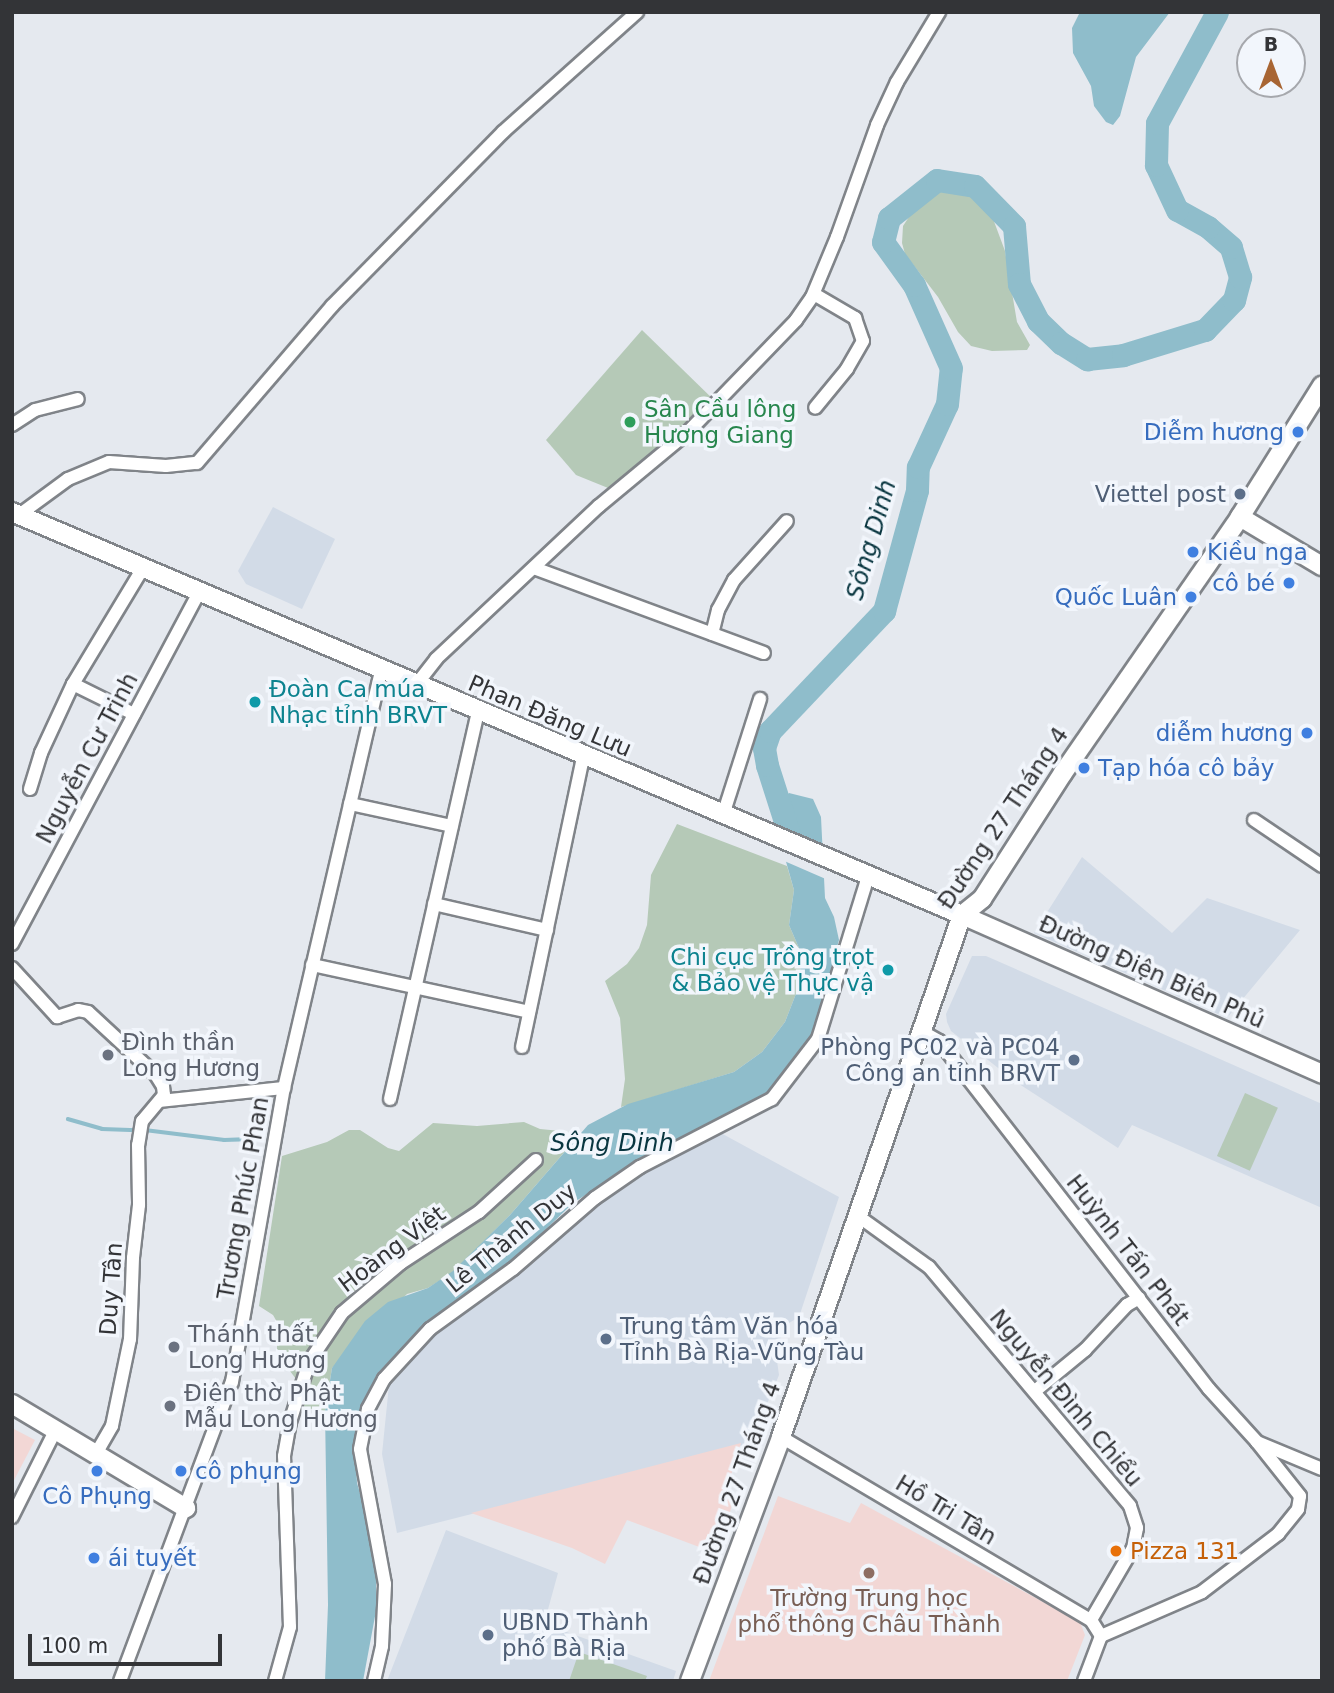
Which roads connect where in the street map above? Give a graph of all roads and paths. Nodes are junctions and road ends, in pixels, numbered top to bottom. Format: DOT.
graph roads {
  1 [pos="636,12"];
  2 [pos="939,12"];
  3 [pos="814,294"];
  4 [pos="1322,386"];
  5 [pos="78,399"];
  6 [pos="815,408"];
  7 [pos="12,425"];
  8 [pos="15,514"];
  9 [pos="1240,517"];
  10 [pos="787,521"];
  11 [pos="1322,566"];
  12 [pos="142,568"];
  13 [pos="534,568"];
  14 [pos="199,592"];
  15 [pos="712,634"];
  16 [pos="764,653"];
  17 [pos="381,670"];
  18 [pos="73,684"];
  19 [pos="416,685"];
  20 [pos="760,699"];
  21 [pos="478,712"];
  22 [pos="134,714"];
  23 [pos="583,757"];
  24 [pos="30,789"];
  25 [pos="350,804"];
  26 [pos="725,816"];
  27 [pos="1254,820"];
  28 [pos="452,826"];
  29 [pos="1322,866"];
  30 [pos="872,878"];
  31 [pos="434,904"];
  32 [pos="962,915"];
  33 [pos="547,930"];
  34 [pos="12,944"];
  35 [pos="312,965"];
  36 [pos="12,968"];
  37 [pos="417,986"];
  38 [pos="529,1012"];
  39 [pos="921,1031"];
  40 [pos="522,1047"];
  41 [pos="1322,1074"];
  42 [pos="284,1088"];
  43 [pos="390,1099"];
  44 [pos="160,1101"];
  45 [pos="536,1160"];
  46 [pos="858,1216"];
  47 [pos="1139,1298"];
  48 [pos="1035,1391"];
  49 [pos="12,1404"];
  50 [pos="56,1429"];
  51 [pos="781,1437"];
  52 [pos="1257,1442"];
  53 [pos="96,1454"];
  54 [pos="1322,1469"];
  55 [pos="187,1508"];
  56 [pos="12,1517"];
  57 [pos="1091,1620"];
  58 [pos="1101,1636"];
  59 [pos="120,1681"];
  60 [pos="275,1681"];
  61 [pos="374,1681"];
  62 [pos="690,1681"];
  63 [pos="1084,1681"];
  1 -- 8 [label="street"];
  2 -- 3 [label="street"];
  3 -- 6 [label="street"];
  3 -- 13 [label="street"];
  4 -- 9 [label="street, Đường 27 Tháng 4"];
  5 -- 7 [label="street"];
  8 -- 12 [label="street, Phan Đăng Lưu"];
  9 -- 11 [label="street"];
  9 -- 32 [label="street, Đường 27 Tháng 4"];
  10 -- 15 [label="street"];
  12 -- 14 [label="street, Phan Đăng Lưu"];
  12 -- 18 [label="street"];
  13 -- 15 [label="street"];
  13 -- 19 [label="street"];
  14 -- 17 [label="street, Phan Đăng Lưu"];
  14 -- 22 [label="street, Nguyễn Cư Trinh"];
  15 -- 16 [label="street"];
  17 -- 19 [label="street, Phan Đăng Lưu"];
  17 -- 25 [label="street, Trương Phúc Phan"];
  18 -- 22 [label="street"];
  18 -- 24 [label="street"];
  19 -- 21 [label="street, Phan Đăng Lưu"];
  20 -- 26 [label="street"];
  21 -- 23 [label="street, Phan Đăng Lưu"];
  21 -- 28 [label="street"];
  22 -- 34 [label="street, Nguyễn Cư Trinh"];
  23 -- 26 [label="street, Phan Đăng Lưu"];
  23 -- 33 [label="street"];
  25 -- 28 [label="street"];
  25 -- 35 [label="street, Trương Phúc Phan"];
  26 -- 30 [label="street, Phan Đăng Lưu"];
  27 -- 29 [label="street"];
  28 -- 31 [label="street"];
  30 -- 32 [label="street, Đường Điện Biên Phủ"];
  30 -- 61 [label="street, Lê Thành Duy"];
  31 -- 33 [label="street"];
  31 -- 37 [label="street"];
  32 -- 39 [label="street, Đường 27 Tháng 4"];
  32 -- 41 [label="street, Đường Điện Biên Phủ"];
  33 -- 38 [label="street"];
  35 -- 37 [label="street"];
  35 -- 42 [label="street, Trương Phúc Phan"];
  36 -- 44 [label="street"];
  37 -- 38 [label="street"];
  37 -- 43 [label="street"];
  38 -- 40 [label="street"];
  39 -- 46 [label="street, Đường 27 Tháng 4"];
  39 -- 47 [label="street, Huỳnh Tấn Phát"];
  42 -- 44 [label="street"];
  42 -- 55 [label="street, Trương Phúc Phan"];
  44 -- 53 [label="street, Duy Tân"];
  45 -- 60 [label="street, Hoàng Việt"];
  46 -- 48 [label="street, Nguyễn Đình Chiểu"];
  46 -- 51 [label="street, Đường 27 Tháng 4"];
  47 -- 48 [label="street"];
  47 -- 52 [label="street, Huỳnh Tấn Phát"];
  48 -- 57 [label="street, Nguyễn Đình Chiểu"];
  49 -- 50 [label="street"];
  50 -- 53 [label="street"];
  50 -- 56 [label="street"];
  51 -- 57 [label="street, Hồ Tri Tân"];
  51 -- 62 [label="street, Đường 27 Tháng 4"];
  52 -- 54 [label="street, Huỳnh Tấn Phát"];
  52 -- 58 [label="street"];
  53 -- 55 [label="street"];
  55 -- 59 [label="street, Trương Phúc Phan"];
  57 -- 58 [label="street"];
  58 -- 63 [label="street"];
}
